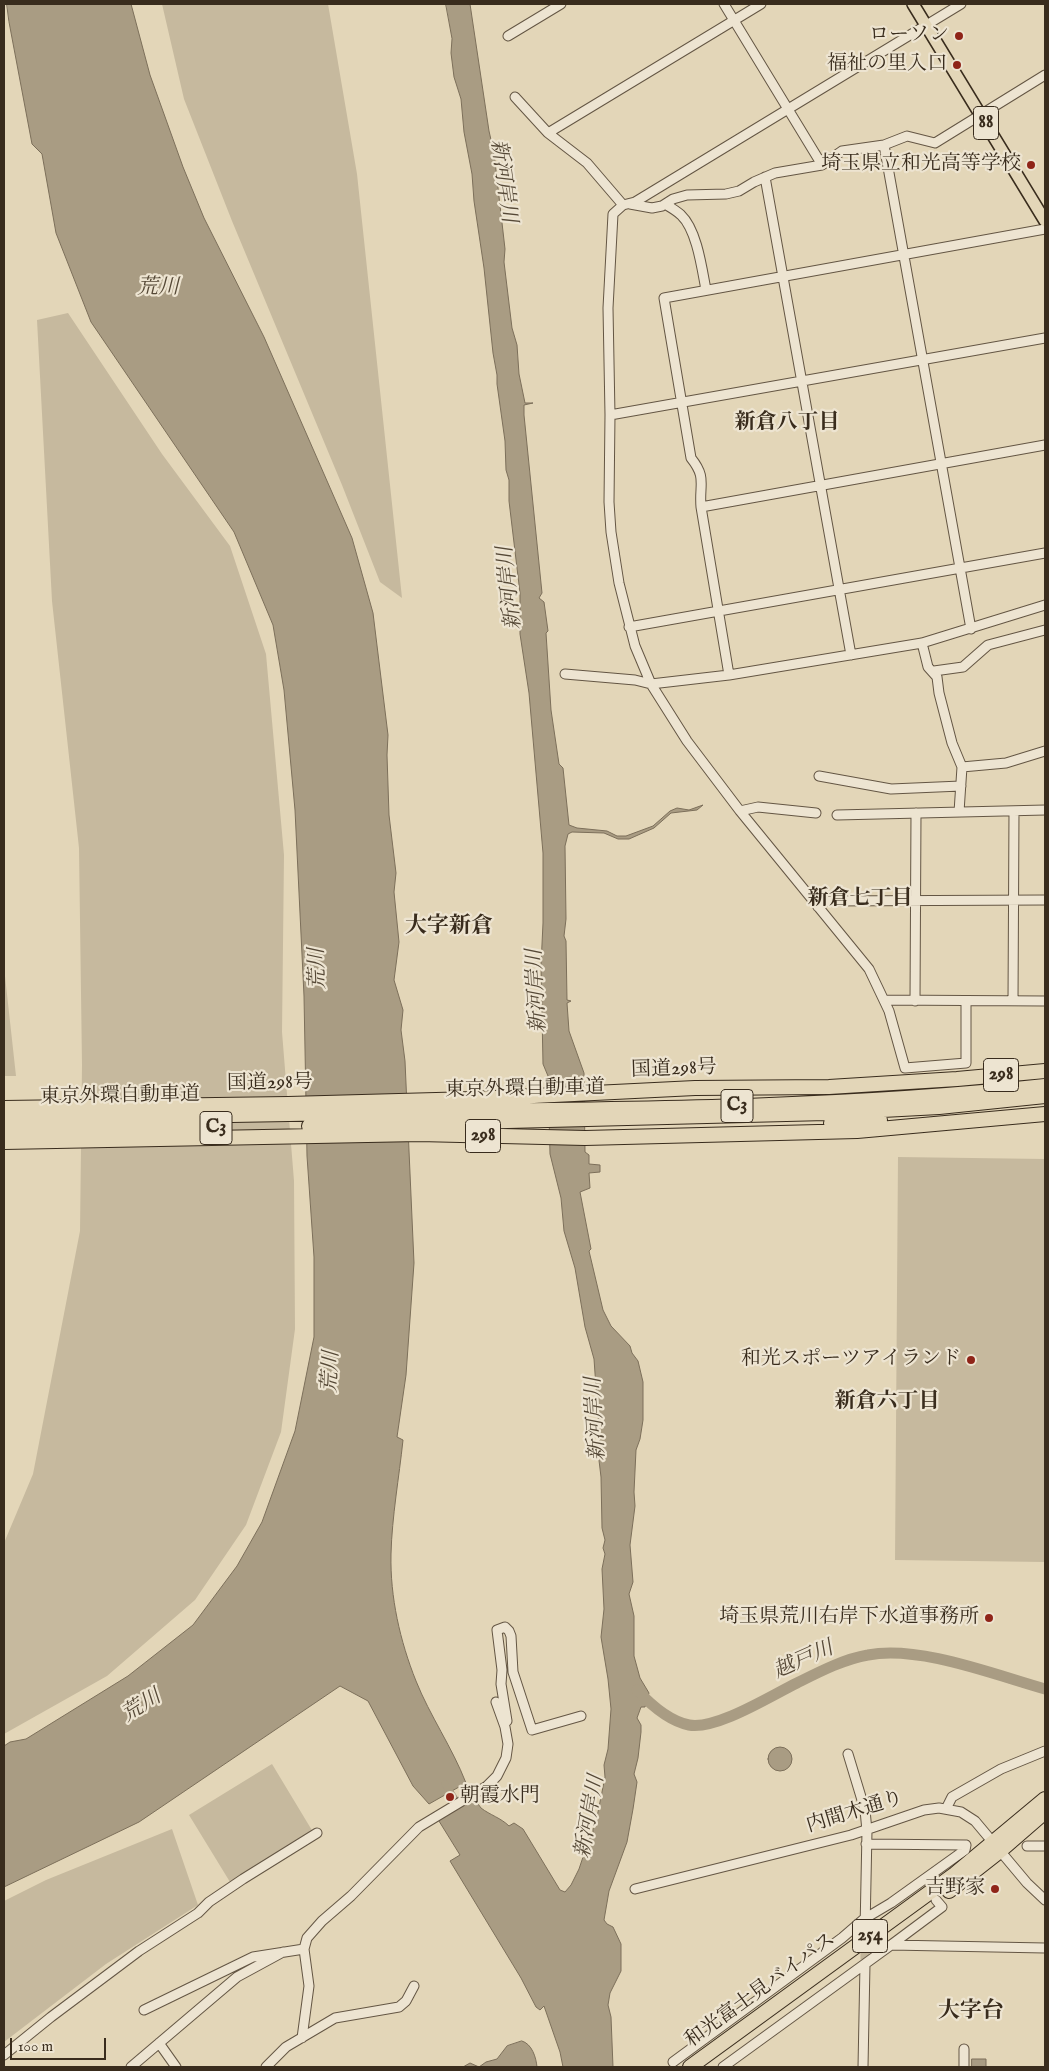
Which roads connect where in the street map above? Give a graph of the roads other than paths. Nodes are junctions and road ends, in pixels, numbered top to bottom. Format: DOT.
graph roads {
  1 [pos="561,4"];
  2 [pos="724,4"];
  3 [pos="761,4"];
  4 [pos="913,4"];
  5 [pos="961,4"];
  6 [pos="734,20"];
  7 [pos="926,25"];
  8 [pos="508,36"];
  9 [pos="1045,75"];
  10 [pos="515,97"];
  11 [pos="788,109"];
  12 [pos="981,114"];
  13 [pos="548,132"];
  14 [pos="884,145"];
  15 [pos="822,165"];
  16 [pos="765,177"];
  17 [pos="626,204"];
  18 [pos="665,204"];
  19 [pos="1045,221"];
  20 [pos="1045,229"];
  21 [pos="904,255"];
  22 [pos="784,276"];
  23 [pos="706,290"];
  24 [pos="1045,338"];
  25 [pos="923,359"];
  26 [pos="802,380"];
  27 [pos="681,402"];
  28 [pos="610,415"];
  29 [pos="1045,445"];
  30 [pos="940,464"];
  31 [pos="820,485"];
  32 [pos="700,507"];
  33 [pos="1045,553"];
  34 [pos="959,568"];
  35 [pos="838,590"];
  36 [pos="1045,605"];
  37 [pos="719,611"];
  38 [pos="629,627"];
  39 [pos="971,629"];
  40 [pos="1045,630"];
  41 [pos="922,643"];
  42 [pos="850,655"];
  43 [pos="934,671"];
  44 [pos="565,674"];
  45 [pos="729,674"];
  46 [pos="651,684"];
  47 [pos="1045,751"];
  48 [pos="962,767"];
  49 [pos="818,776"];
  50 [pos="961,786"];
  51 [pos="740,810"];
  52 [pos="1045,810"];
  53 [pos="1014,811"];
  54 [pos="959,812"];
  55 [pos="816,813"];
  56 [pos="916,813"];
  57 [pos="837,815"];
  58 [pos="1014,900"];
  59 [pos="1045,900"];
  60 [pos="916,901"];
  61 [pos="818,907"];
  62 [pos="885,1000"];
  63 [pos="916,1001"];
  64 [pos="966,1001"];
  65 [pos="1013,1001"];
  66 [pos="1045,1001"];
  67 [pos="1043,1074"];
  68 [pos="957,1080"];
  69 [pos="1045,1086"];
  70 [pos="970,1094"];
  71 [pos="1045,1096"];
  72 [pos="1045,1104"];
  73 [pos="939,1107"];
  74 [pos="4,1108"];
  75 [pos="1045,1110"];
  76 [pos="1045,1114"];
  77 [pos="489,1117"];
  78 [pos="4,1119"];
  79 [pos="4,1131"];
  80 [pos="4,1142"];
  81 [pos="496,1702"];
  82 [pos="581,1716"];
  83 [pos="505,1727"];
  84 [pos="1045,1751"];
  85 [pos="848,1754"];
  86 [pos="1045,1800"];
  87 [pos="946,1809"];
  88 [pos="1045,1812"];
  89 [pos="867,1831"];
  90 [pos="317,1833"];
  91 [pos="866,1844"];
  92 [pos="1027,1846"];
  93 [pos="1045,1846"];
  94 [pos="997,1847"];
  95 [pos="637,1888"];
  96 [pos="936,1900"];
  97 [pos="1045,1900"];
  98 [pos="864,1919"];
  99 [pos="865,1930"];
  100 [pos="892,1945"];
  101 [pos="1045,1948"];
  102 [pos="304,1949"];
  103 [pos="283,1952"];
  104 [pos="865,1964"];
  105 [pos="414,1986"];
  106 [pos="144,2010"];
  107 [pos="302,2038"];
  108 [pos="159,2042"];
  109 [pos="964,2049"];
  110 [pos="4,2056"];
  111 [pos="672,2062"];
  112 [pos="130,2067"];
  113 [pos="176,2067"];
  114 [pos="266,2067"];
  115 [pos="690,2067"];
  116 [pos="704,2067"];
  117 [pos="722,2067"];
  118 [pos="863,2067"];
  119 [pos="964,2067"];
  1 -- 8 [label="street"];
  2 -- 6 [label="street"];
  3 -- 6 [label="street"];
  4 -- 7 [label="main road, 88"];
  5 -- 7 [label="street"];
  6 -- 11 [label="street"];
  6 -- 13 [label="street"];
  7 -- 11 [label="street"];
  7 -- 12 [label="main road, 88"];
  9 -- 12 [label="street"];
  10 -- 13 [label="street"];
  11 -- 15 [label="street"];
  11 -- 17 [label="street"];
  12 -- 14 [label="street"];
  12 -- 19 [label="main road, 88"];
  13 -- 17 [label="street"];
  14 -- 15 [label="street"];
  14 -- 21 [label="street"];
  15 -- 16 [label="street"];
  16 -- 18 [label="street"];
  16 -- 22 [label="street"];
  17 -- 18 [label="street"];
  17 -- 28 [label="street"];
  18 -- 23 [label="street"];
  20 -- 21 [label="street"];
  21 -- 22 [label="street"];
  21 -- 25 [label="street"];
  22 -- 23 [label="street"];
  22 -- 26 [label="street"];
  23 -- 27 [label="street"];
  24 -- 25 [label="street"];
  25 -- 26 [label="street"];
  25 -- 30 [label="street"];
  26 -- 27 [label="street"];
  26 -- 31 [label="street"];
  27 -- 28 [label="street"];
  27 -- 32 [label="street"];
  28 -- 38 [label="street"];
  29 -- 30 [label="street"];
  30 -- 31 [label="street"];
  30 -- 34 [label="street"];
  31 -- 32 [label="street"];
  31 -- 35 [label="street"];
  32 -- 37 [label="street"];
  33 -- 34 [label="street"];
  34 -- 35 [label="street"];
  34 -- 39 [label="street"];
  35 -- 37 [label="street"];
  35 -- 42 [label="street"];
  36 -- 39 [label="street"];
  37 -- 38 [label="street"];
  37 -- 45 [label="street"];
  38 -- 46 [label="street"];
  39 -- 41 [label="street"];
  40 -- 43 [label="street"];
  41 -- 42 [label="street"];
  41 -- 43 [label="street"];
  42 -- 45 [label="street"];
  43 -- 48 [label="street"];
  44 -- 46 [label="street"];
  45 -- 46 [label="street"];
  46 -- 51 [label="street"];
  47 -- 48 [label="street"];
  48 -- 50 [label="street"];
  49 -- 50 [label="street"];
  50 -- 54 [label="street"];
  51 -- 55 [label="street"];
  51 -- 61 [label="street"];
  52 -- 53 [label="street"];
  53 -- 54 [label="street"];
  53 -- 58 [label="street"];
  54 -- 56 [label="street"];
  56 -- 57 [label="street"];
  56 -- 60 [label="street"];
  58 -- 59 [label="street"];
  58 -- 60 [label="street"];
  58 -- 65 [label="street"];
  60 -- 61 [label="street"];
  60 -- 63 [label="street"];
  61 -- 62 [label="street"];
  62 -- 63 [label="street"];
  62 -- 64 [label="street"];
  63 -- 64 [label="street"];
  64 -- 65 [label="street"];
  65 -- 66 [label="street"];
  67 -- 68 [label="highway, 国道298号 / 298"];
  67 -- 70 [label="highway"];
  68 -- 74 [label="highway, 国道298号 / 298"];
  68 -- 77 [label="highway"];
  69 -- 70 [label="highway, 東京外環自動車道 / C3"];
  70 -- 77 [label="highway, 東京外環自動車道 / C3"];
  71 -- 73 [label="highway, 東京外環自動車道 / C3"];
  72 -- 73 [label="highway"];
  73 -- 77 [label="highway, 東京外環自動車道 / C3"];
  75 -- 77 [label="highway"];
  76 -- 80 [label="highway, 298"];
  77 -- 78 [label="highway, 東京外環自動車道 / C3"];
  77 -- 79 [label="highway, 東京外環自動車道 / C3"];
  81 -- 83 [label="street"];
  82 -- 83 [label="street"];
  83 -- 102 [label="street"];
  84 -- 87 [label="street"];
  85 -- 89 [label="street"];
  86 -- 94 [label="highway, 和光富士見バイパス / 254"];
  87 -- 89 [label="street, 内間木通り"];
  87 -- 94 [label="street, 内間木通り"];
  88 -- 94 [label="highway, 和光富士見バイパス / 254"];
  89 -- 91 [label="street"];
  89 -- 95 [label="street, 内間木通り"];
  90 -- 110 [label="street"];
  91 -- 98 [label="street"];
  91 -- 98 [label="street"];
  92 -- 93 [label="street"];
  94 -- 96 [label="highway, 和光富士見バイパス / 254"];
  94 -- 97 [label="street, 内間木通り"];
  94 -- 115 [label="highway, 和光富士見バイパス / 254"];
  96 -- 100 [label="street"];
  96 -- 116 [label="highway, 和光富士見バイパス / 254"];
  98 -- 99 [label="street"];
  98 -- 111 [label="street"];
  100 -- 101 [label="street"];
  100 -- 104 [label="street"];
  102 -- 103 [label="street"];
  102 -- 107 [label="street"];
  103 -- 106 [label="street"];
  103 -- 108 [label="street"];
  104 -- 117 [label="street"];
  104 -- 118 [label="street"];
  105 -- 107 [label="street"];
  107 -- 114 [label="street"];
  108 -- 112 [label="street"];
  108 -- 113 [label="street"];
  109 -- 119 [label="street"];
}
